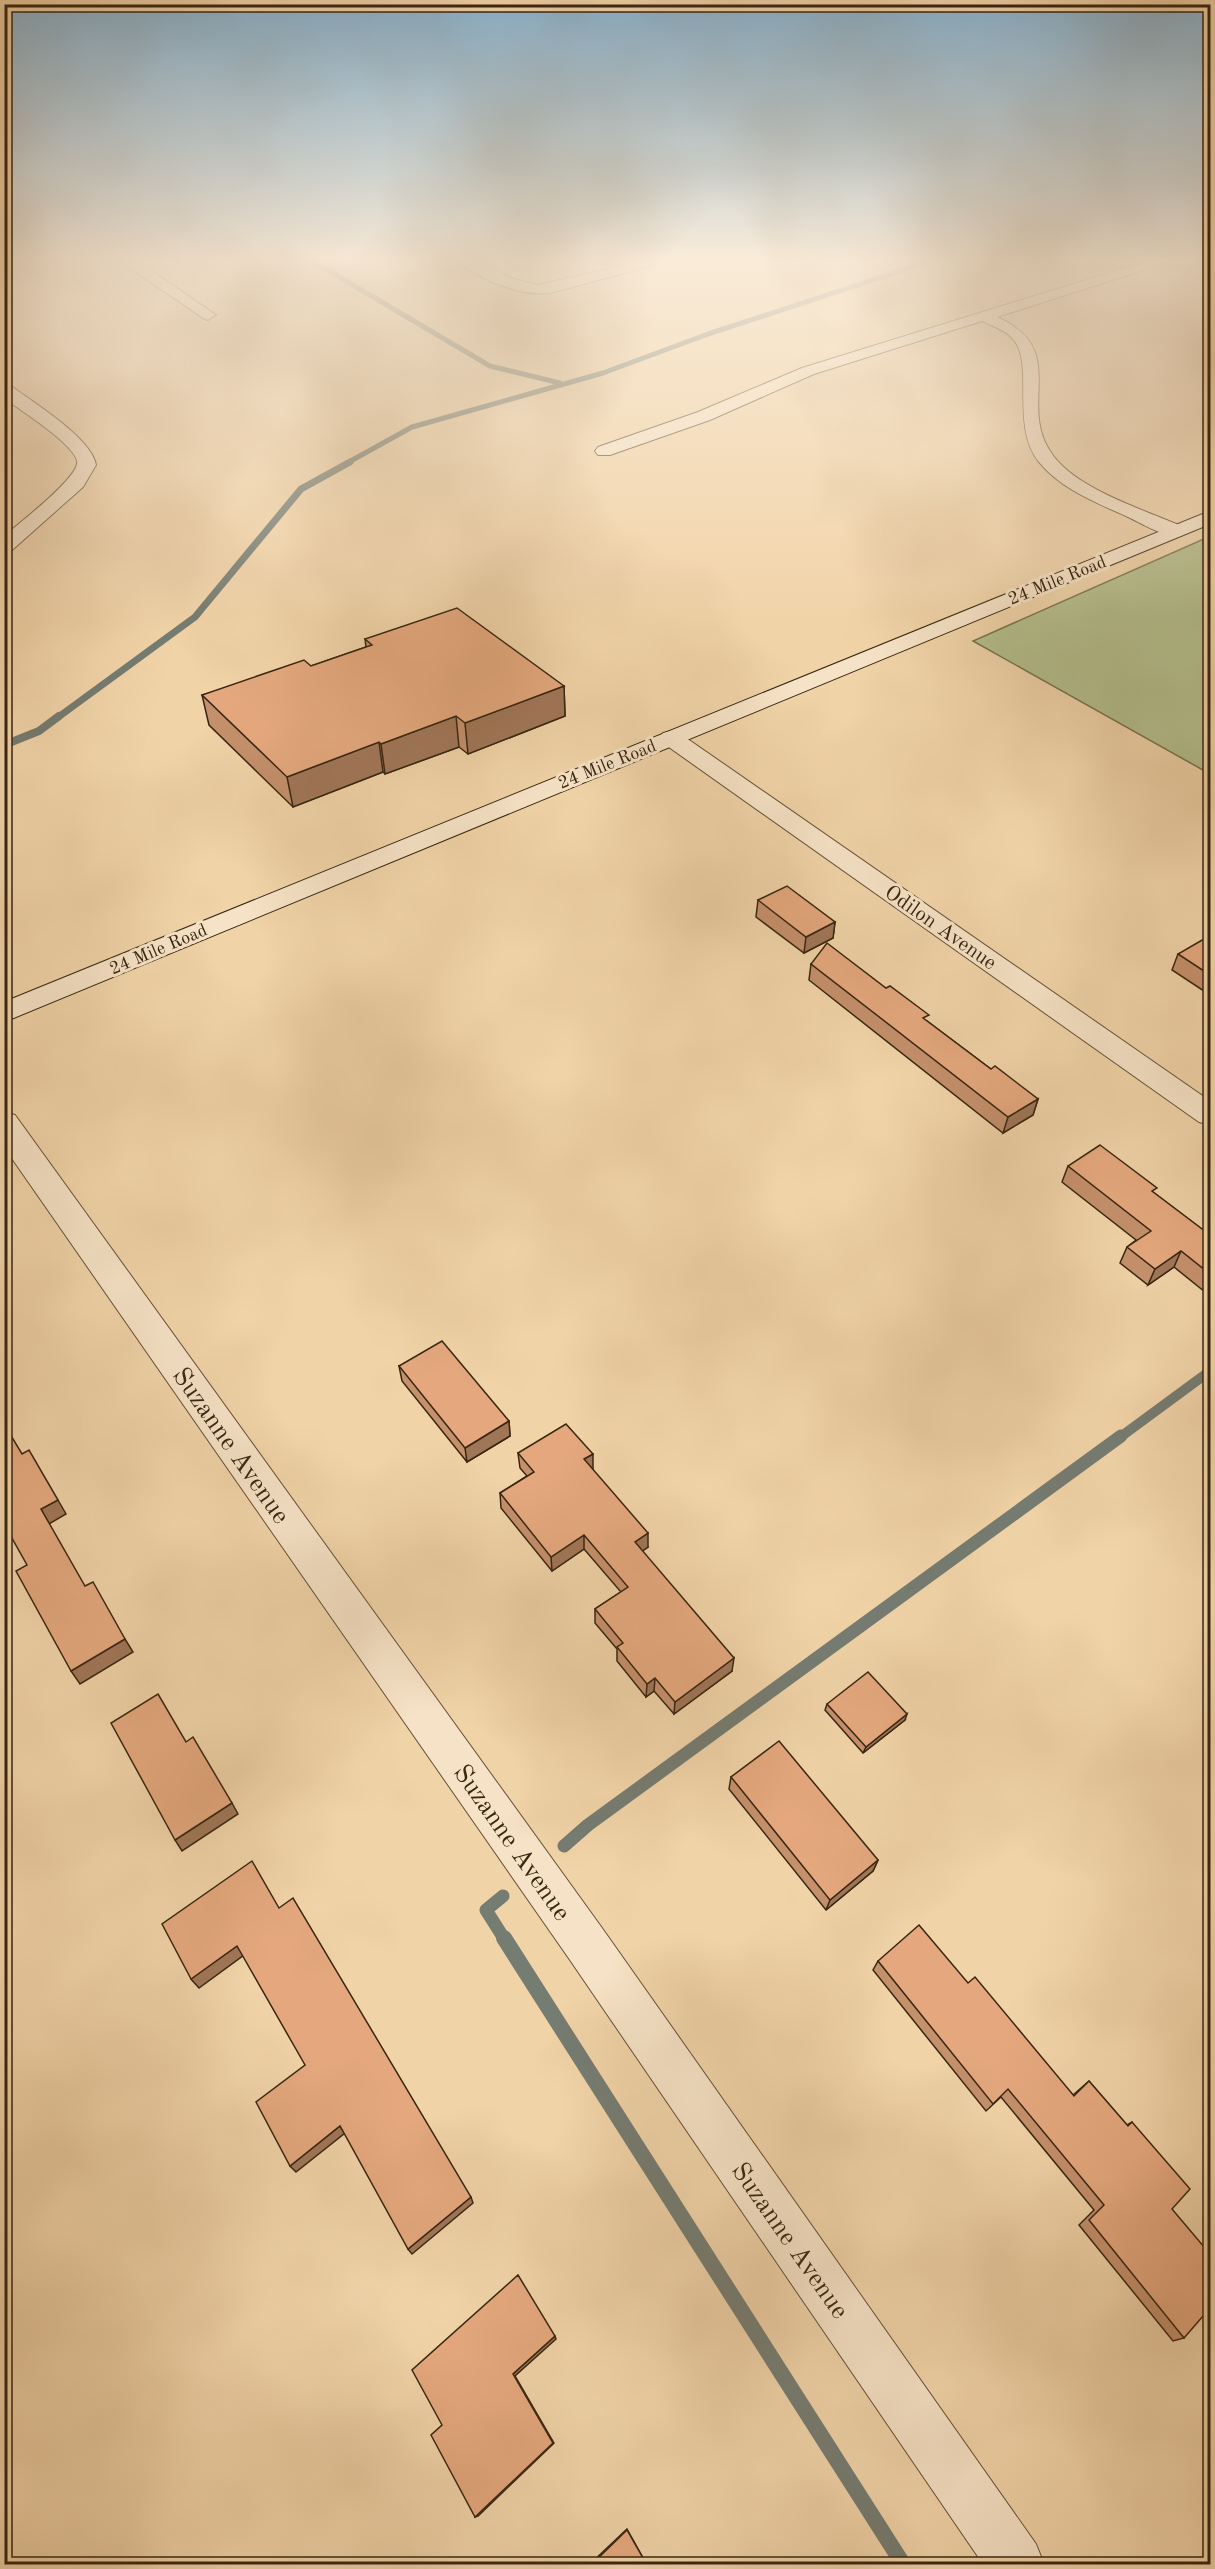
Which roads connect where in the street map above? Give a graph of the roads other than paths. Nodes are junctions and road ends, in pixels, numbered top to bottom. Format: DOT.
graph roads {
  1 [pos="788,379"];
  2 [pos="1028,379"];
  3 [pos="4,389"];
  4 [pos="604,452"];
  5 [pos="1210,517"];
  6 [pos="1176,531"];
  7 [pos="4,547"];
  8 [pos="672,738"];
  9 [pos="4,1013"];
  10 [pos="1210,1115"];
  11 [pos="4,1123"];
  12 [pos="1016,2565"];
  1 -- 4 [label="street"];
  2 -- 6 [label="street"];
  3 -- 7 [label="street"];
  5 -- 6 [label="street, 24 Mile Road"];
  6 -- 8 [label="street, 24 Mile Road"];
  8 -- 9 [label="street, 24 Mile Road"];
  8 -- 10 [label="street, Odilon Avenue"];
  11 -- 12 [label="street, Suzanne Avenue"];
}
